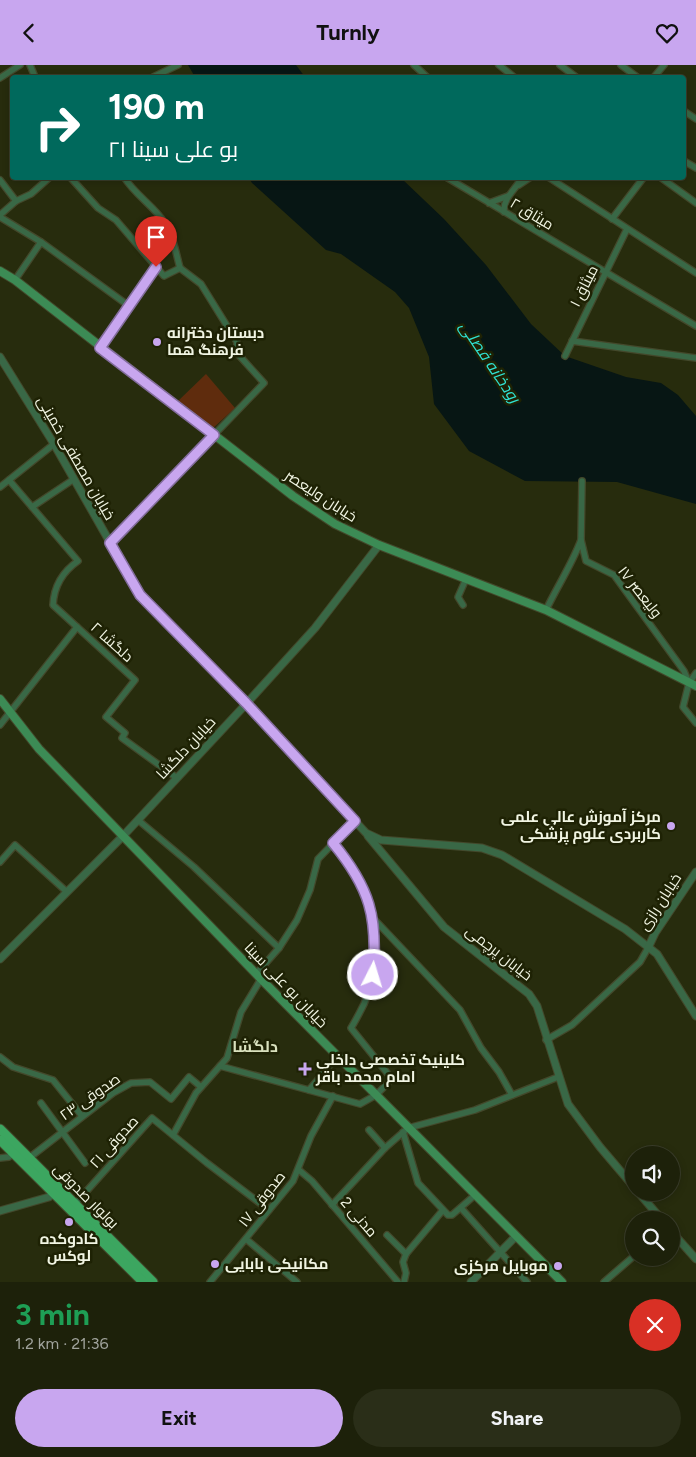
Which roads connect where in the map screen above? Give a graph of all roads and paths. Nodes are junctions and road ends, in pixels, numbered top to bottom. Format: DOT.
graph roads {
  1 [pos="20,65"];
  2 [pos="178,65"];
  3 [pos="414,65"];
  4 [pos="500,65"];
  5 [pos="560,65"];
  6 [pos="621,65"];
  7 [pos="664,65"];
  8 [pos="158,75"];
  9 [pos="425,75"];
  10 [pos="512,75"];
  11 [pos="573,75"];
  12 [pos="634,75"];
  13 [pos="656,75"];
  14 [pos="0,78"];
  15 [pos="0,180"];
  16 [pos="47,180"];
  17 [pos="73,180"];
  18 [pos="126,180"];
  19 [pos="451,180"];
  20 [pos="520,180"];
  21 [pos="526,180"];
  22 [pos="553,180"];
  23 [pos="642,180"];
  24 [pos="664,180"];
  25 [pos="517,186"];
  26 [pos="510,195"];
  27 [pos="16,201"];
  28 [pos="489,203"];
  29 [pos="696,203"];
  30 [pos="504,212"];
  31 [pos="0,216"];
  32 [pos="612,219"];
  33 [pos="627,229"];
  34 [pos="41,242"];
  35 [pos="156,267"];
  36 [pos="180,268"];
  37 [pos="0,271"];
  38 [pos="695,271"];
  39 [pos="605,272"];
  40 [pos="15,281"];
  41 [pos="129,306"];
  42 [pos="696,326"];
  43 [pos="572,341"];
  44 [pos="100,348"];
  45 [pos="696,350"];
  46 [pos="565,356"];
  47 [pos="0,357"];
  48 [pos="695,358"];
  49 [pos="214,435"];
  50 [pos="54,444"];
  51 [pos="74,479"];
  52 [pos="9,480"];
  53 [pos="582,481"];
  54 [pos="0,487"];
  55 [pos="32,507"];
  56 [pos="581,540"];
  57 [pos="110,543"];
  58 [pos="379,545"];
  59 [pos="466,579"];
  60 [pos="462,605"];
  61 [pos="546,610"];
  62 [pos="77,627"];
  63 [pos="696,673"];
  64 [pos="692,685"];
  65 [pos="0,699"];
  66 [pos="246,703"];
  67 [pos="10,712"];
  68 [pos="696,723"];
  69 [pos="0,725"];
  70 [pos="177,778"];
  71 [pos="138,820"];
  72 [pos="355,821"];
  73 [pos="366,833"];
  74 [pos="123,836"];
  75 [pos="333,843"];
  76 [pos="0,862"];
  77 [pos="696,872"];
  78 [pos="67,892"];
  79 [pos="373,918"];
  80 [pos="279,948"];
  81 [pos="648,948"];
  82 [pos="0,959"];
  83 [pos="259,976"];
  84 [pos="696,1016"];
  85 [pos="546,1040"];
  86 [pos="0,1057"];
  87 [pos="337,1057"];
  88 [pos="220,1066"];
  89 [pos="558,1077"];
  90 [pos="201,1087"];
  91 [pos="309,1090"];
  92 [pos="376,1095"];
  93 [pos="512,1095"];
  94 [pos="333,1097"];
  95 [pos="41,1103"];
  96 [pos="82,1117"];
  97 [pos="0,1129"];
  98 [pos="369,1130"];
  99 [pos="405,1130"];
  100 [pos="62,1131"];
  101 [pos="173,1135"];
  102 [pos="0,1140"];
  103 [pos="386,1148"];
  104 [pos="13,1153"];
  105 [pos="0,1158"];
  106 [pos="29,1158"];
  107 [pos="85,1163"];
  108 [pos="299,1170"];
  109 [pos="625,1176"];
  110 [pos="54,1193"];
  111 [pos="475,1195"];
  112 [pos="645,1201"];
  113 [pos="75,1204"];
  114 [pos="332,1205"];
  115 [pos="461,1208"];
  116 [pos="269,1210"];
  117 [pos="443,1210"];
  118 [pos="0,1211"];
  119 [pos="654,1211"];
  120 [pos="387,1235"];
  121 [pos="516,1236"];
  122 [pos="246,1239"];
  123 [pos="680,1241"];
  124 [pos="500,1252"];
  125 [pos="406,1254"];
  126 [pos="696,1259"];
  127 [pos="625,1263"];
  128 [pos="143,1282"];
  129 [pos="153,1282"];
  130 [pos="210,1282"];
  131 [pos="297,1282"];
  132 [pos="398,1282"];
  133 [pos="404,1282"];
  134 [pos="471,1282"];
  135 [pos="527,1282"];
  136 [pos="562,1282"];
  137 [pos="604,1282"];
  1 -- 14 [label="street"];
  2 -- 8 [label="street"];
  3 -- 9 [label="street"];
  4 -- 10 [label="street"];
  5 -- 11 [label="street"];
  6 -- 12 [label="street"];
  7 -- 13 [label="street"];
  15 -- 27 [label="street"];
  16 -- 27 [label="street"];
  17 -- 35 [label="street"];
  18 -- 36 [label="street"];
  19 -- 28 [label="street, میثاق ۲"];
  20 -- 25 [label="street"];
  21 -- 25 [label="street"];
  22 -- 32 [label="street"];
  23 -- 32 [label="street"];
  24 -- 29 [label="street"];
  25 -- 26 [label="street"];
  26 -- 28 [label="street"];
  26 -- 30 [label="street"];
  27 -- 31 [label="street"];
  28 -- 30 [label="street, میثاق ۲"];
  30 -- 39 [label="street, میثاق ۲"];
  31 -- 34 [label="street"];
  32 -- 33 [label="street"];
  33 -- 38 [label="street"];
  33 -- 39 [label="street, میثاق ۱"];
  34 -- 40 [label="street"];
  34 -- 41 [label="street"];
  35 -- 36 [label="street"];
  35 -- 41 [label="street"];
  36 -- 49 [label="street"];
  37 -- 40 [label="main road, خیابان ولیعصر"];
  39 -- 42 [label="street, میثاق ۲"];
  39 -- 43 [label="street, میثاق ۱"];
  40 -- 44 [label="main road, خیابان ولیعصر"];
  41 -- 44 [label="street"];
  43 -- 46 [label="street, میثاق ۱"];
  43 -- 48 [label="street"];
  44 -- 49 [label="main road, خیابان ولیعصر"];
  45 -- 48 [label="street"];
  47 -- 50 [label="street, خیابان مصطفی خمینی"];
  49 -- 57 [label="street"];
  49 -- 58 [label="main road, خیابان ولیعصر"];
  50 -- 51 [label="street, خیابان مصطفی خمینی"];
  50 -- 52 [label="street"];
  51 -- 55 [label="street"];
  51 -- 57 [label="street, خیابان مصطفی خمینی"];
  52 -- 54 [label="street"];
  52 -- 55 [label="street"];
  53 -- 56 [label="street"];
  55 -- 62 [label="street, دلگشا ۲"];
  56 -- 61 [label="street"];
  56 -- 64 [label="street, ولیعصر ۱۷"];
  57 -- 66 [label="street, خیابان مصطفی خمینی"];
  58 -- 59 [label="main road, خیابان ولیعصر"];
  58 -- 66 [label="street, خیابان دلگشا"];
  59 -- 60 [label="street"];
  59 -- 61 [label="main road, خیابان ولیعصر"];
  61 -- 64 [label="main road, خیابان ولیعصر"];
  62 -- 67 [label="street"];
  62 -- 70 [label="street, دلگشا ۲"];
  63 -- 64 [label="street"];
  64 -- 68 [label="street"];
  65 -- 67 [label="main road, خیابان بو علی سینا"];
  66 -- 70 [label="street, خیابان دلگشا"];
  66 -- 72 [label="street, خیابان مصطفی خمینی"];
  67 -- 69 [label="street"];
  67 -- 74 [label="main road, خیابان بو علی سینا"];
  70 -- 71 [label="street, خیابان دلگشا"];
  71 -- 74 [label="street, خیابان دلگشا"];
  71 -- 80 [label="street"];
  72 -- 73 [label="street, خیابان مصطفی خمینی"];
  72 -- 75 [label="street"];
  73 -- 81 [label="street, خیابان مصطفی خمینی"];
  73 -- 85 [label="street, خیابان پرچمی"];
  74 -- 78 [label="street, خیابان دلگشا"];
  74 -- 83 [label="main road, خیابان بو علی سینا"];
  75 -- 79 [label="street"];
  75 -- 80 [label="street"];
  76 -- 78 [label="street"];
  77 -- 81 [label="street, خیابان رازی"];
  78 -- 82 [label="street, خیابان دلگشا"];
  79 -- 92 [label="street"];
  79 -- 93 [label="street"];
  80 -- 83 [label="street"];
  81 -- 84 [label="street, خیابان مصطفی خمینی"];
  81 -- 85 [label="street"];
  83 -- 87 [label="main road, خیابان بو علی سینا"];
  83 -- 88 [label="street"];
  85 -- 89 [label="street, خیابان پرچمی"];
  86 -- 96 [label="street"];
  87 -- 91 [label="street"];
  87 -- 92 [label="main road, خیابان بو علی سینا"];
  88 -- 90 [label="street"];
  88 -- 91 [label="street"];
  89 -- 93 [label="street"];
  89 -- 109 [label="street, خیابان پرچمی"];
  90 -- 96 [label="street, صدوقی ۲۳"];
  90 -- 101 [label="street"];
  91 -- 94 [label="street"];
  92 -- 94 [label="street"];
  92 -- 99 [label="main road, خیابان بو علی سینا"];
  93 -- 99 [label="street"];
  94 -- 108 [label="street, صدوقی ۱۷"];
  95 -- 100 [label="street"];
  96 -- 100 [label="street, صدوقی ۲۳"];
  97 -- 106 [label="main road, بولوار صدوقی"];
  98 -- 103 [label="street"];
  99 -- 103 [label="street"];
  99 -- 111 [label="main road, خیابان بو علی سینا"];
  99 -- 117 [label="street"];
  100 -- 106 [label="street, صدوقی ۲۳"];
  100 -- 107 [label="street"];
  101 -- 113 [label="street, صدوقی ۲۱"];
  101 -- 116 [label="street"];
  102 -- 104 [label="main road, بولوار صدوقی"];
  103 -- 114 [label="street"];
  104 -- 105 [label="street"];
  104 -- 110 [label="main road, بولوار صدوقی"];
  106 -- 113 [label="main road, بولوار صدوقی"];
  108 -- 114 [label="street, مدنی 2"];
  108 -- 116 [label="street, صدوقی ۱۷"];
  110 -- 118 [label="street"];
  110 -- 128 [label="main road, بولوار صدوقی"];
  111 -- 115 [label="street"];
  111 -- 121 [label="main road, خیابان بو علی سینا"];
  112 -- 119 [label="street"];
  113 -- 129 [label="main road, بولوار صدوقی"];
  114 -- 132 [label="street, مدنی 2"];
  115 -- 117 [label="street"];
  115 -- 124 [label="street"];
  116 -- 122 [label="street, صدوقی ۱۷"];
  117 -- 125 [label="street"];
  120 -- 125 [label="street"];
  121 -- 124 [label="street"];
  121 -- 136 [label="main road, خیابان بو علی سینا"];
  122 -- 130 [label="street, صدوقی ۱۷"];
  122 -- 131 [label="street"];
  123 -- 126 [label="street"];
  124 -- 134 [label="street"];
  124 -- 135 [label="street"];
  125 -- 133 [label="street"];
  127 -- 137 [label="street"];
}
